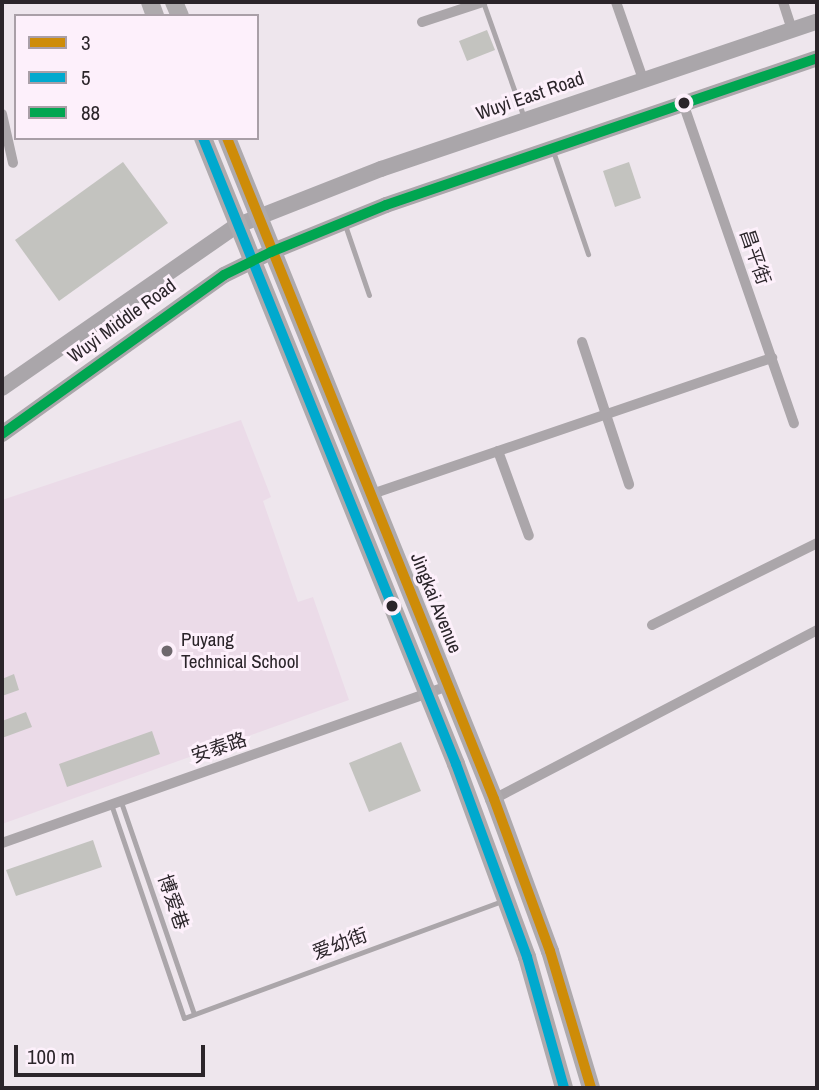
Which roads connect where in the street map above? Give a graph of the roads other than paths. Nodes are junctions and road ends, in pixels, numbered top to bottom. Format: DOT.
graph roads {
  1 [pos="483,2"];
  2 [pos="616,2"];
  3 [pos="782,2"];
  4 [pos="817,21"];
  5 [pos="422,22"];
  6 [pos="792,29"];
  7 [pos="817,58"];
  8 [pos="643,79"];
  9 [pos="683,103"];
  10 [pos="2,114"];
  11 [pos="525,120"];
  12 [pos="204,140"];
  13 [pos="228,140"];
  14 [pos="552,148"];
  15 [pos="13,163"];
  16 [pos="257,216"];
  17 [pos="344,221"];
  18 [pos="236,226"];
  19 [pos="271,251"];
  20 [pos="588,254"];
  21 [pos="250,261"];
  22 [pos="369,295"];
  23 [pos="582,342"];
  24 [pos="772,358"];
  25 [pos="2,388"];
  26 [pos="606,414"];
  27 [pos="794,423"];
  28 [pos="2,434"];
  29 [pos="498,451"];
  30 [pos="629,484"];
  31 [pos="369,495"];
  32 [pos="528,536"];
  33 [pos="817,543"];
  34 [pos="652,625"];
  35 [pos="817,630"];
  36 [pos="447,686"];
  37 [pos="427,694"];
  38 [pos="494,799"];
  39 [pos="116,803"];
  40 [pos="2,843"];
  41 [pos="508,899"];
  42 [pos="194,1014"];
  43 [pos="184,1018"];
  44 [pos="564,1088"];
  45 [pos="591,1088"];
  1 -- 5 [label="street"];
  1 -- 11 [label="lane"];
  2 -- 8 [label="street"];
  3 -- 6 [label="street"];
  4 -- 6 [label="street, Wuyi East Road"];
  6 -- 8 [label="street, Wuyi East Road"];
  7 -- 9 [label="street"];
  8 -- 11 [label="street, Wuyi East Road"];
  9 -- 14 [label="street"];
  9 -- 24 [label="street, 昌平街"];
  10 -- 15 [label="street"];
  11 -- 16 [label="street, Wuyi East Road"];
  12 -- 18 [label="main road"];
  13 -- 16 [label="main road, Jingkai Avenue"];
  14 -- 17 [label="street"];
  14 -- 20 [label="lane"];
  16 -- 18 [label="street, Wuyi Middle Road"];
  16 -- 19 [label="main road, Jingkai Avenue"];
  17 -- 19 [label="street"];
  17 -- 22 [label="lane"];
  18 -- 21 [label="main road"];
  18 -- 25 [label="street, Wuyi Middle Road"];
  19 -- 21 [label="street, Wuyi Middle Road"];
  19 -- 31 [label="main road, Jingkai Avenue"];
  21 -- 28 [label="street, Wuyi Middle Road"];
  21 -- 37 [label="main road"];
  23 -- 26 [label="street"];
  24 -- 26 [label="street"];
  24 -- 27 [label="street, 昌平街"];
  26 -- 29 [label="street"];
  26 -- 30 [label="street"];
  29 -- 31 [label="street"];
  29 -- 32 [label="street"];
  31 -- 36 [label="main road, Jingkai Avenue"];
  33 -- 34 [label="street"];
  35 -- 38 [label="street"];
  36 -- 37 [label="street, 安泰路"];
  36 -- 38 [label="main road, Jingkai Avenue"];
  37 -- 39 [label="street, 安泰路"];
  37 -- 41 [label="main road"];
  38 -- 45 [label="main road, Jingkai Avenue"];
  39 -- 40 [label="street, 安泰路"];
  39 -- 42 [label="lane, 博爱巷"];
  39 -- 43 [label="lane, 博爱巷"];
  41 -- 42 [label="lane, 爱幼街"];
  41 -- 44 [label="main road"];
  42 -- 43 [label="lane, 爱幼街"];
}
